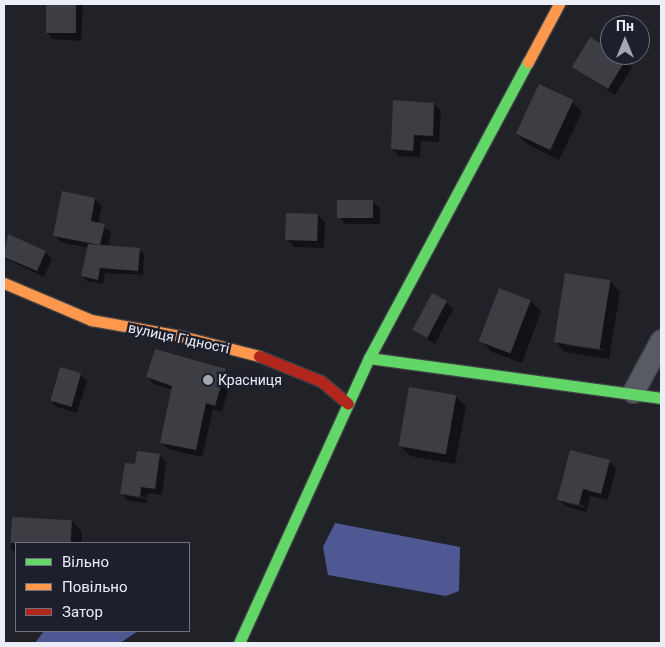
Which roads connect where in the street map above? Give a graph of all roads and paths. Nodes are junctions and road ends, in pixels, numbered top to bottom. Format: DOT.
graph roads {
  1 [pos="559,4"];
  2 [pos="4,283"];
  3 [pos="661,340"];
  4 [pos="369,358"];
  5 [pos="633,392"];
  6 [pos="661,398"];
  7 [pos="348,404"];
  8 [pos="239,643"];
  1 -- 4 [label="street"];
  2 -- 7 [label="street, вулиця Гідності"];
  3 -- 5 [label="street"];
  4 -- 5 [label="street"];
  4 -- 7 [label="street"];
  5 -- 6 [label="street"];
  7 -- 8 [label="street"];
}
